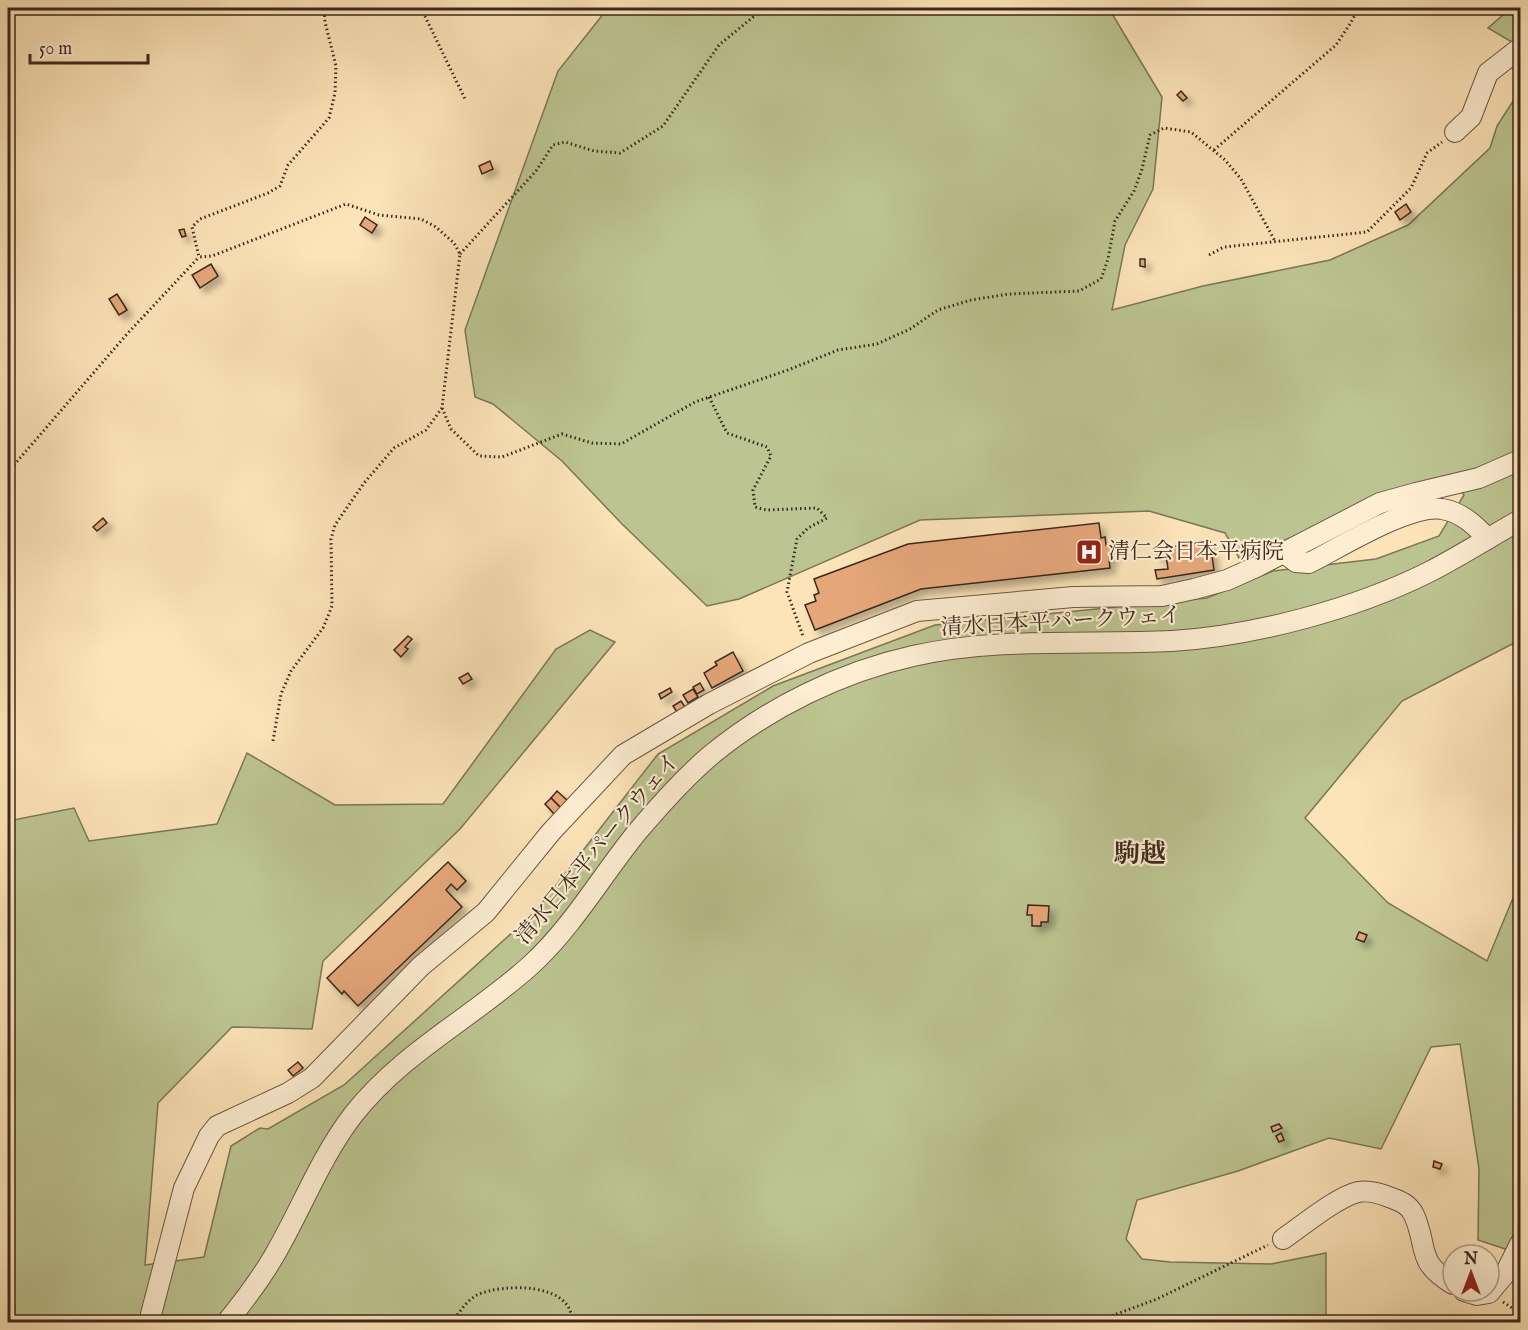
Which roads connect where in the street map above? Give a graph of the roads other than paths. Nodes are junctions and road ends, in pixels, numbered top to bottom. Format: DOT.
graph roads {
  1 [pos="1521,48"];
  2 [pos="1455,132"];
  3 [pos="1521,460"];
  4 [pos="1521,520"];
  5 [pos="1488,539"];
  6 [pos="1283,552"];
  7 [pos="1284,1239"];
  8 [pos="1521,1244"];
  9 [pos="1441,1277"];
  10 [pos="1501,1279"];
  11 [pos="149,1323"];
  12 [pos="227,1323"];
  1 -- 2 [label="street"];
  3 -- 6 [label="street"];
  4 -- 5 [label="street, 清水日本平パークウェイ"];
  5 -- 6 [label="street"];
  5 -- 12 [label="street, 清水日本平パークウェイ"];
  6 -- 11 [label="street"];
  7 -- 9 [label="street"];
  8 -- 10 [label="street"];
}
